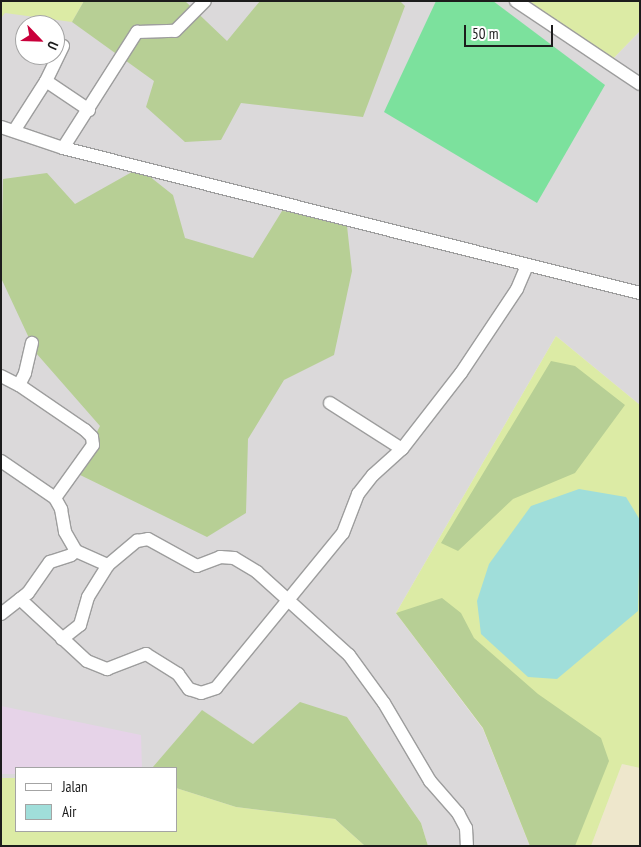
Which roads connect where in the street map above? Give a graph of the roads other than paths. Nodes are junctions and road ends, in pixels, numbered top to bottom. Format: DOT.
graph roads {
  1 [pos="205,1"];
  2 [pos="516,1"];
  3 [pos="54,65"];
  4 [pos="46,81"];
  5 [pos="640,84"];
  6 [pos="89,110"];
  7 [pos="1,127"];
  8 [pos="14,131"];
  9 [pos="63,148"];
  10 [pos="527,265"];
  11 [pos="640,293"];
  12 [pos="32,342"];
  13 [pos="1,376"];
  14 [pos="19,385"];
  15 [pos="330,404"];
  16 [pos="402,449"];
  17 [pos="1,461"];
  18 [pos="55,498"];
  19 [pos="76,550"];
  20 [pos="108,565"];
  21 [pos="20,599"];
  22 [pos="287,601"];
  23 [pos="1,614"];
  24 [pos="62,639"];
  25 [pos="468,846"];
  1 -- 6 [label="street"];
  2 -- 5 [label="street"];
  3 -- 4 [label="street"];
  4 -- 6 [label="street"];
  4 -- 8 [label="street"];
  6 -- 9 [label="street"];
  7 -- 8 [label="street"];
  8 -- 9 [label="street"];
  9 -- 10 [label="street"];
  10 -- 11 [label="street"];
  10 -- 16 [label="street"];
  12 -- 14 [label="street"];
  13 -- 14 [label="street"];
  14 -- 18 [label="street"];
  15 -- 16 [label="street"];
  16 -- 22 [label="street"];
  17 -- 18 [label="street"];
  18 -- 19 [label="street"];
  19 -- 20 [label="street"];
  19 -- 21 [label="street"];
  20 -- 22 [label="street"];
  20 -- 24 [label="street"];
  21 -- 23 [label="street"];
  21 -- 24 [label="street"];
  22 -- 24 [label="street"];
  22 -- 25 [label="street"];
}
